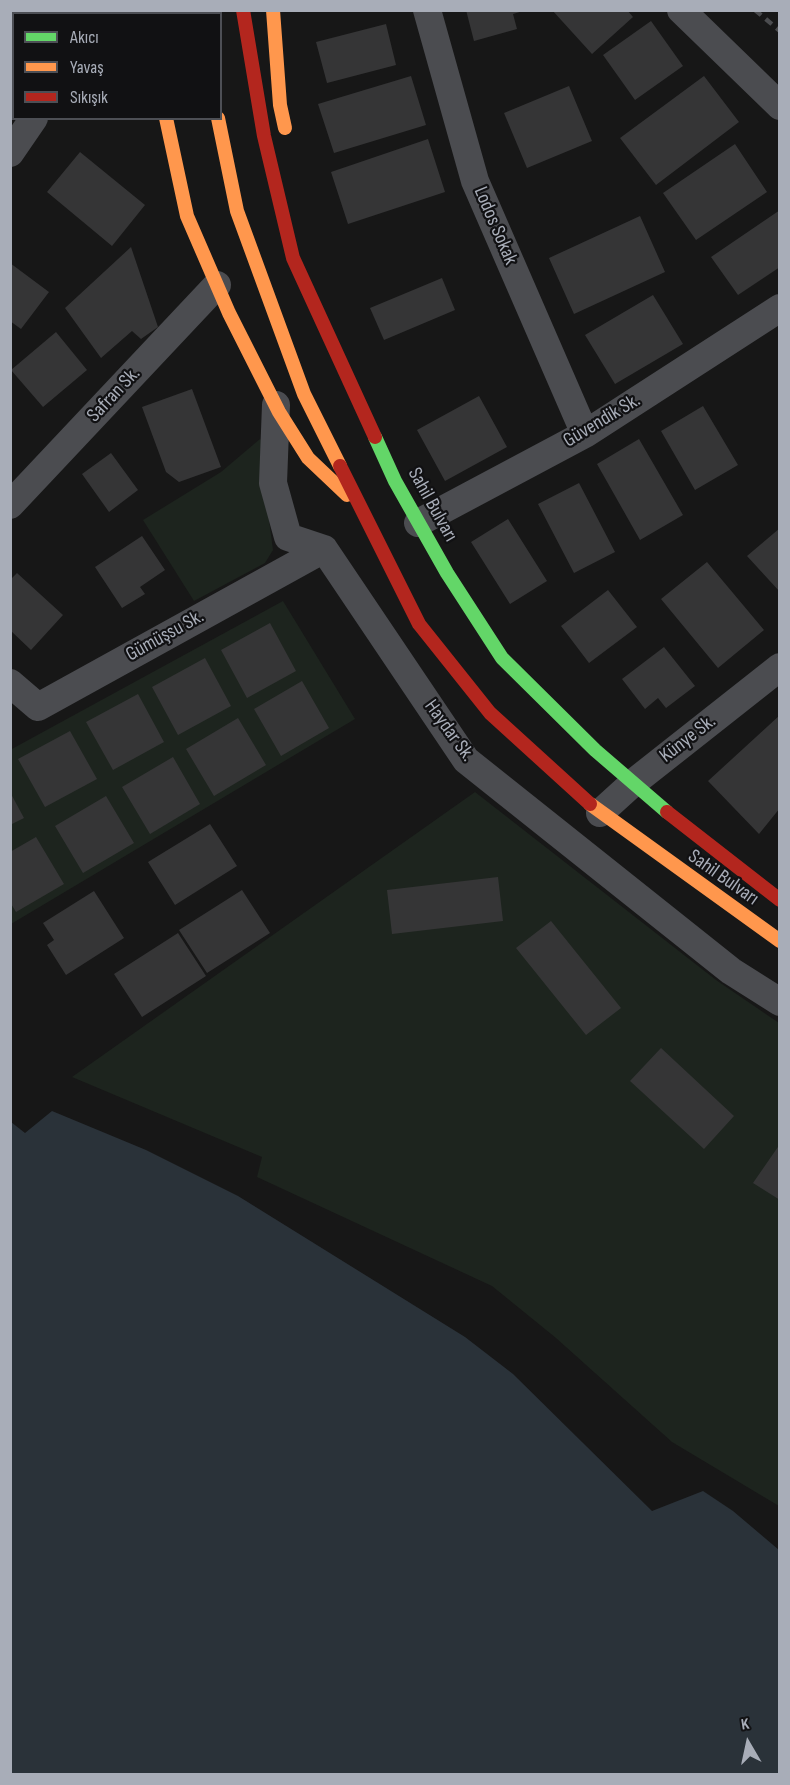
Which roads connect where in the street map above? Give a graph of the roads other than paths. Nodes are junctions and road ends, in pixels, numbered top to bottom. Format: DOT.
graph roads {
  1 [pos="243,10"];
  2 [pos="273,10"];
  3 [pos="427,10"];
  4 [pos="681,10"];
  5 [pos="780,106"];
  6 [pos="33,120"];
  7 [pos="166,120"];
  8 [pos="218,120"];
  9 [pos="288,140"];
  10 [pos="10,153"];
  11 [pos="217,285"];
  12 [pos="780,308"];
  13 [pos="332,310"];
  14 [pos="276,405"];
  15 [pos="362,407"];
  16 [pos="585,434"];
  17 [pos="10,504"];
  18 [pos="365,512"];
  19 [pos="418,523"];
  20 [pos="324,549"];
  21 [pos="780,667"];
  22 [pos="10,683"];
  23 [pos="633,783"];
  24 [pos="600,813"];
  25 [pos="780,900"];
  26 [pos="780,941"];
  27 [pos="780,1002"];
  1 -- 15 [label="highway, Sahil Bulvarı"];
  2 -- 9 [label="highway"];
  3 -- 16 [label="street, Lodos Sokak"];
  4 -- 5 [label="street"];
  6 -- 10 [label="street"];
  7 -- 11 [label="highway"];
  8 -- 18 [label="highway, Sahil Bulvarı"];
  11 -- 14 [label="highway"];
  11 -- 17 [label="street, Safran Sk."];
  12 -- 16 [label="street, Güvendik Sk."];
  13 -- 15 [label="highway"];
  14 -- 18 [label="highway"];
  14 -- 20 [label="street"];
  15 -- 19 [label="highway, Sahil Bulvarı"];
  16 -- 19 [label="street, Güvendik Sk."];
  18 -- 24 [label="highway, Sahil Bulvarı"];
  19 -- 23 [label="highway, Sahil Bulvarı"];
  20 -- 22 [label="street, Gümüşsu Sk."];
  20 -- 27 [label="street, Haydar Sk."];
  21 -- 23 [label="street, Künye Sk."];
  23 -- 24 [label="street, Künye Sk."];
  23 -- 25 [label="highway, Sahil Bulvarı"];
  24 -- 26 [label="highway, Sahil Bulvarı"];
}
